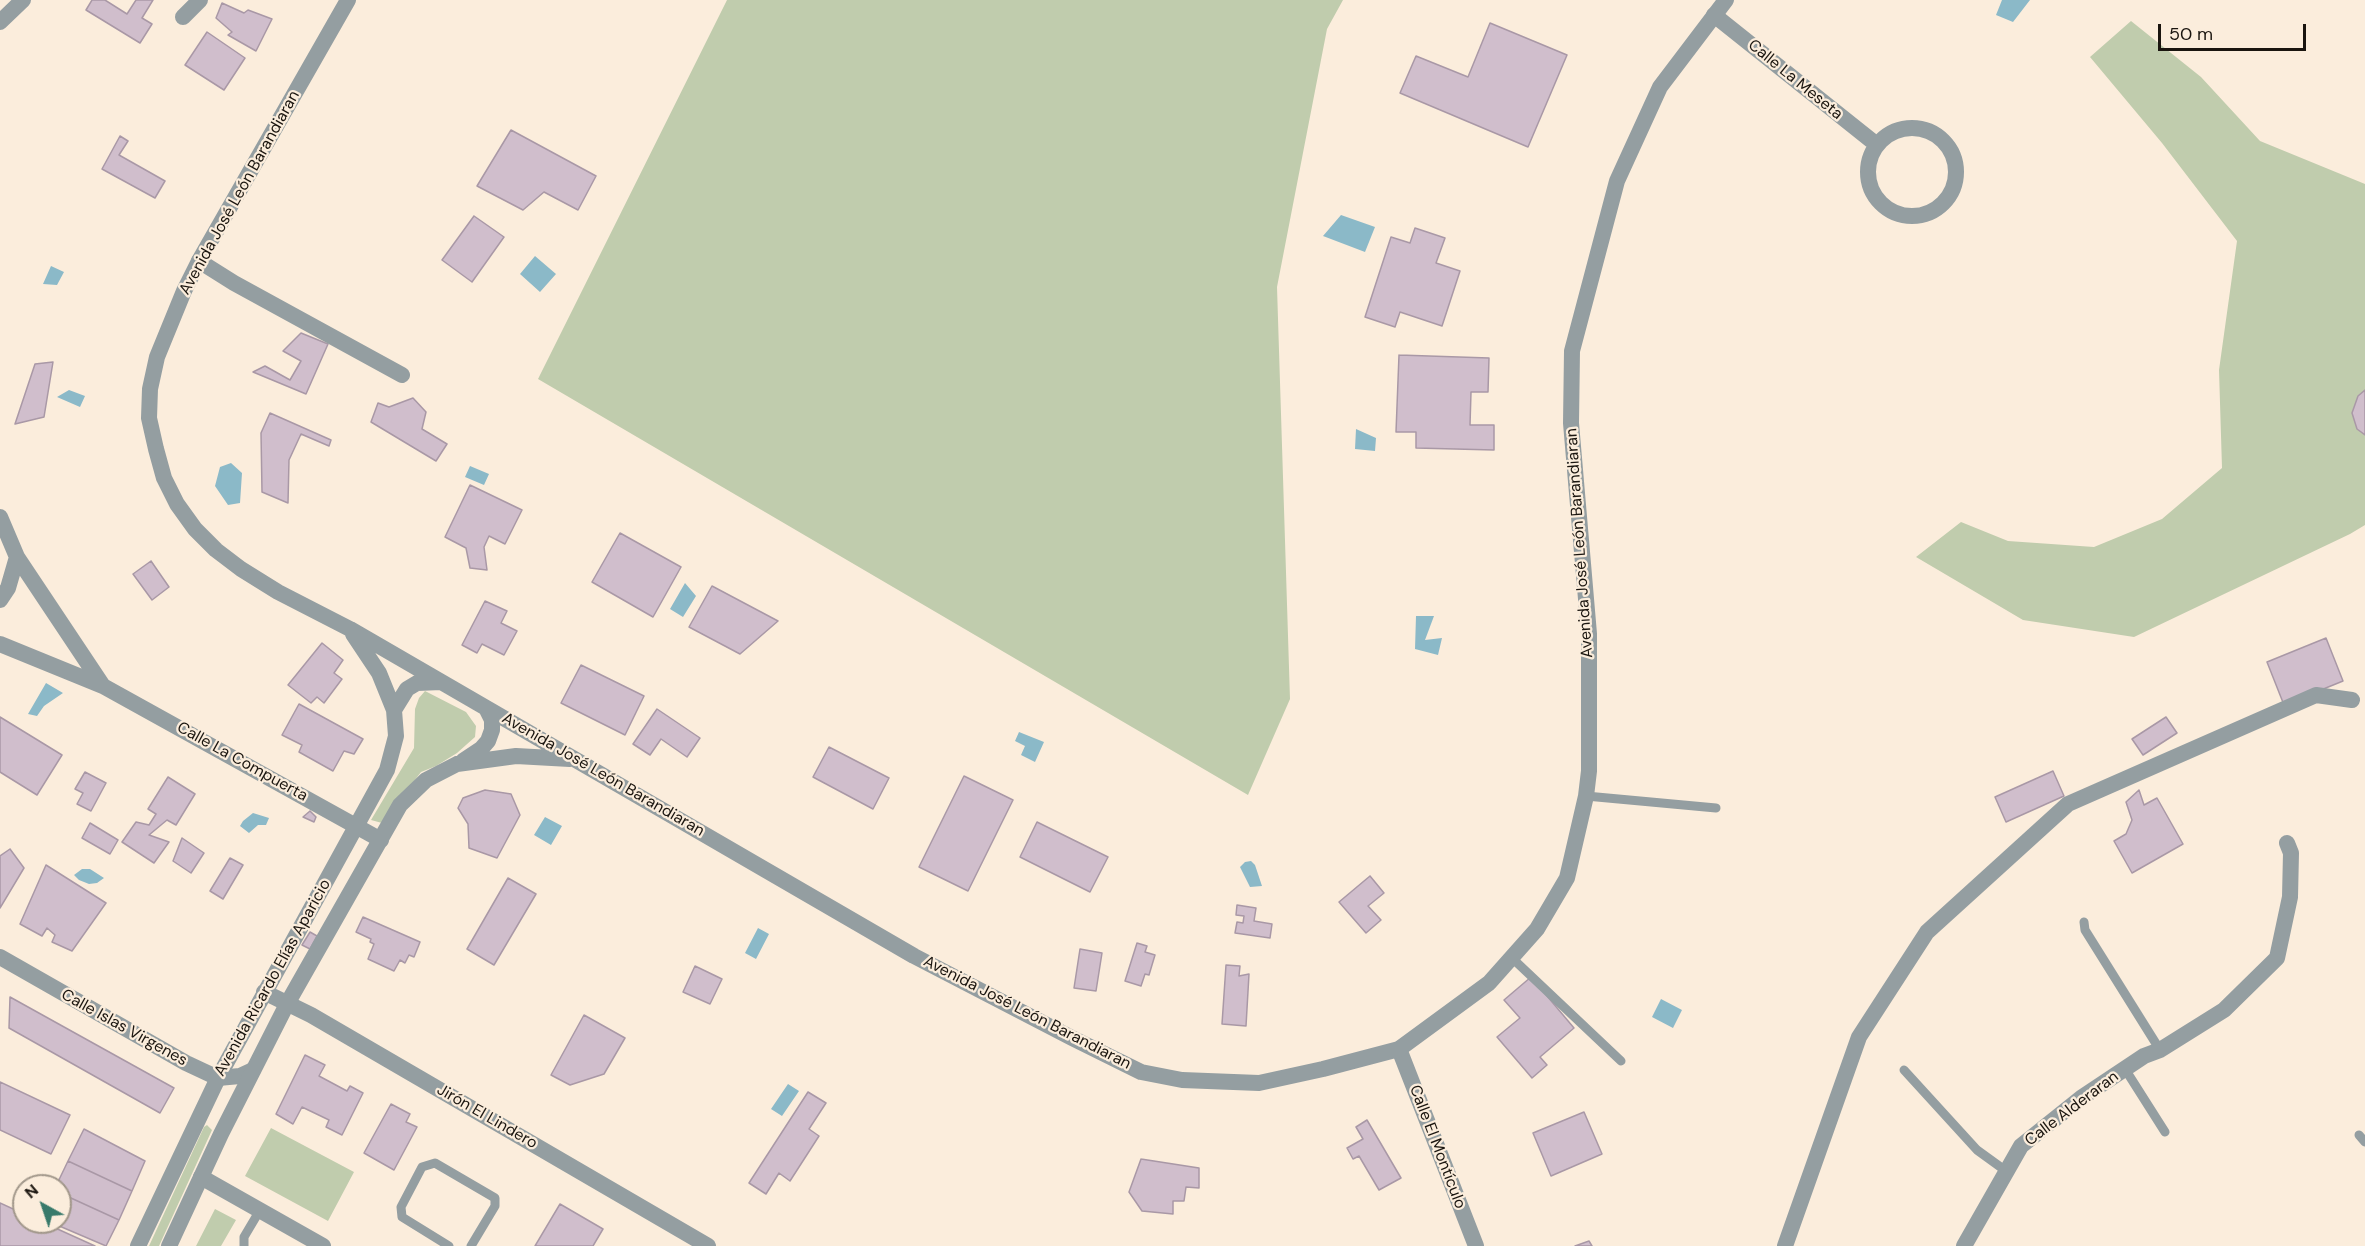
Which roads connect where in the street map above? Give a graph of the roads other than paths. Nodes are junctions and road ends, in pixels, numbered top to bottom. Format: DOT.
graph roads {
  1 [pos="23,0"];
  2 [pos="200,0"];
  3 [pos="348,0"];
  4 [pos="1726,0"];
  5 [pos="1714,15"];
  6 [pos="183,17"];
  7 [pos="0,22"];
  8 [pos="1876,145"];
  9 [pos="199,261"];
  10 [pos="402,375"];
  11 [pos="0,517"];
  12 [pos="17,556"];
  13 [pos="0,600"];
  14 [pos="350,629"];
  15 [pos="0,644"];
  16 [pos="442,682"];
  17 [pos="103,686"];
  18 [pos="2352,700"];
  19 [pos="486,708"];
  20 [pos="394,710"];
  21 [pos="578,760"];
  22 [pos="457,764"];
  23 [pos="1586,796"];
  24 [pos="1716,808"];
  25 [pos="357,826"];
  26 [pos="381,840"];
  27 [pos="2287,843"];
  28 [pos="2084,922"];
  29 [pos="0,958"];
  30 [pos="1512,958"];
  31 [pos="264,992"];
  32 [pos="288,1004"];
  33 [pos="1399,1049"];
  34 [pos="2160,1050"];
  35 [pos="1621,1061"];
  36 [pos="2125,1069"];
  37 [pos="253,1070"];
  38 [pos="1904,1070"];
  39 [pos="218,1078"];
  40 [pos="197,1121"];
  41 [pos="2165,1132"];
  42 [pos="221,1134"];
  43 [pos="2006,1171"];
  44 [pos="201,1177"];
  45 [pos="260,1210"];
  46 [pos="174,1241"];
  47 [pos="1969,1245"];
  48 [pos="138,1246"];
  49 [pos="244,1246"];
  50 [pos="323,1246"];
  51 [pos="449,1246"];
  52 [pos="471,1246"];
  53 [pos="708,1246"];
  54 [pos="1476,1246"];
  55 [pos="1785,1246"];
  1 -- 7 [label="street"];
  2 -- 6 [label="street"];
  3 -- 9 [label="street, Avenida José León Barandiaran"];
  4 -- 5 [label="street, Avenida José León Barandiaran"];
  5 -- 8 [label="street, Calle La Meseta"];
  5 -- 23 [label="street, Avenida José León Barandiaran"];
  8 -- 8 [label="street"];
  9 -- 10 [label="street"];
  9 -- 14 [label="street, Avenida José León Barandiaran"];
  11 -- 12 [label="street, Calle La Compuerta"];
  12 -- 13 [label="street"];
  12 -- 17 [label="street, Calle La Compuerta"];
  14 -- 16 [label="street, Avenida José León Barandiaran"];
  14 -- 20 [label="street, Avenida Ricardo Elías Aparicio"];
  15 -- 17 [label="street, Calle La Compuerta"];
  16 -- 19 [label="street, Avenida José León Barandiaran"];
  16 -- 20 [label="street"];
  17 -- 25 [label="street, Calle La Compuerta"];
  18 -- 55 [label="street"];
  19 -- 21 [label="street, Avenida José León Barandiaran"];
  19 -- 22 [label="street, Avenida Ricardo Elías Aparicio"];
  20 -- 25 [label="street, Avenida Ricardo Elías Aparicio"];
  21 -- 22 [label="street, Avenida Ricardo Elías Aparicio"];
  21 -- 33 [label="street, Avenida José León Barandiaran"];
  22 -- 26 [label="street, Avenida Ricardo Elías Aparicio"];
  23 -- 24 [label="lane"];
  23 -- 30 [label="street, Avenida José León Barandiaran"];
  25 -- 26 [label="street, Calle La Compuerta"];
  25 -- 31 [label="street, Avenida Ricardo Elías Aparicio"];
  26 -- 32 [label="street, Avenida Ricardo Elías Aparicio"];
  27 -- 34 [label="street, Calle Alderaran"];
  28 -- 34 [label="lane"];
  29 -- 39 [label="street, Calle Islas Virgenes"];
  30 -- 33 [label="street, Avenida José León Barandiaran"];
  30 -- 35 [label="lane"];
  31 -- 32 [label="street, Jirón El Lindero"];
  31 -- 39 [label="street, Avenida Ricardo Elías Aparicio"];
  32 -- 37 [label="street, Avenida Ricardo Elías Aparicio"];
  32 -- 53 [label="street, Jirón El Lindero"];
  33 -- 54 [label="street, Calle El Montículo"];
  34 -- 36 [label="street, Calle Alderaran"];
  36 -- 41 [label="lane"];
  36 -- 43 [label="street, Calle Alderaran"];
  37 -- 39 [label="street"];
  37 -- 42 [label="street, Avenida Ricardo Elías Aparicio"];
  38 -- 43 [label="lane"];
  39 -- 40 [label="street, Avenida Ricardo Elías Aparicio"];
  40 -- 42 [label="street"];
  40 -- 48 [label="street, Avenida Ricardo Elías Aparicio"];
  42 -- 44 [label="street, Avenida Ricardo Elías Aparicio"];
  43 -- 47 [label="street, Calle Alderaran"];
  44 -- 45 [label="street"];
  44 -- 46 [label="street, Avenida Ricardo Elías Aparicio"];
  45 -- 49 [label="lane"];
  45 -- 50 [label="street"];
  51 -- 52 [label="lane"];
}
